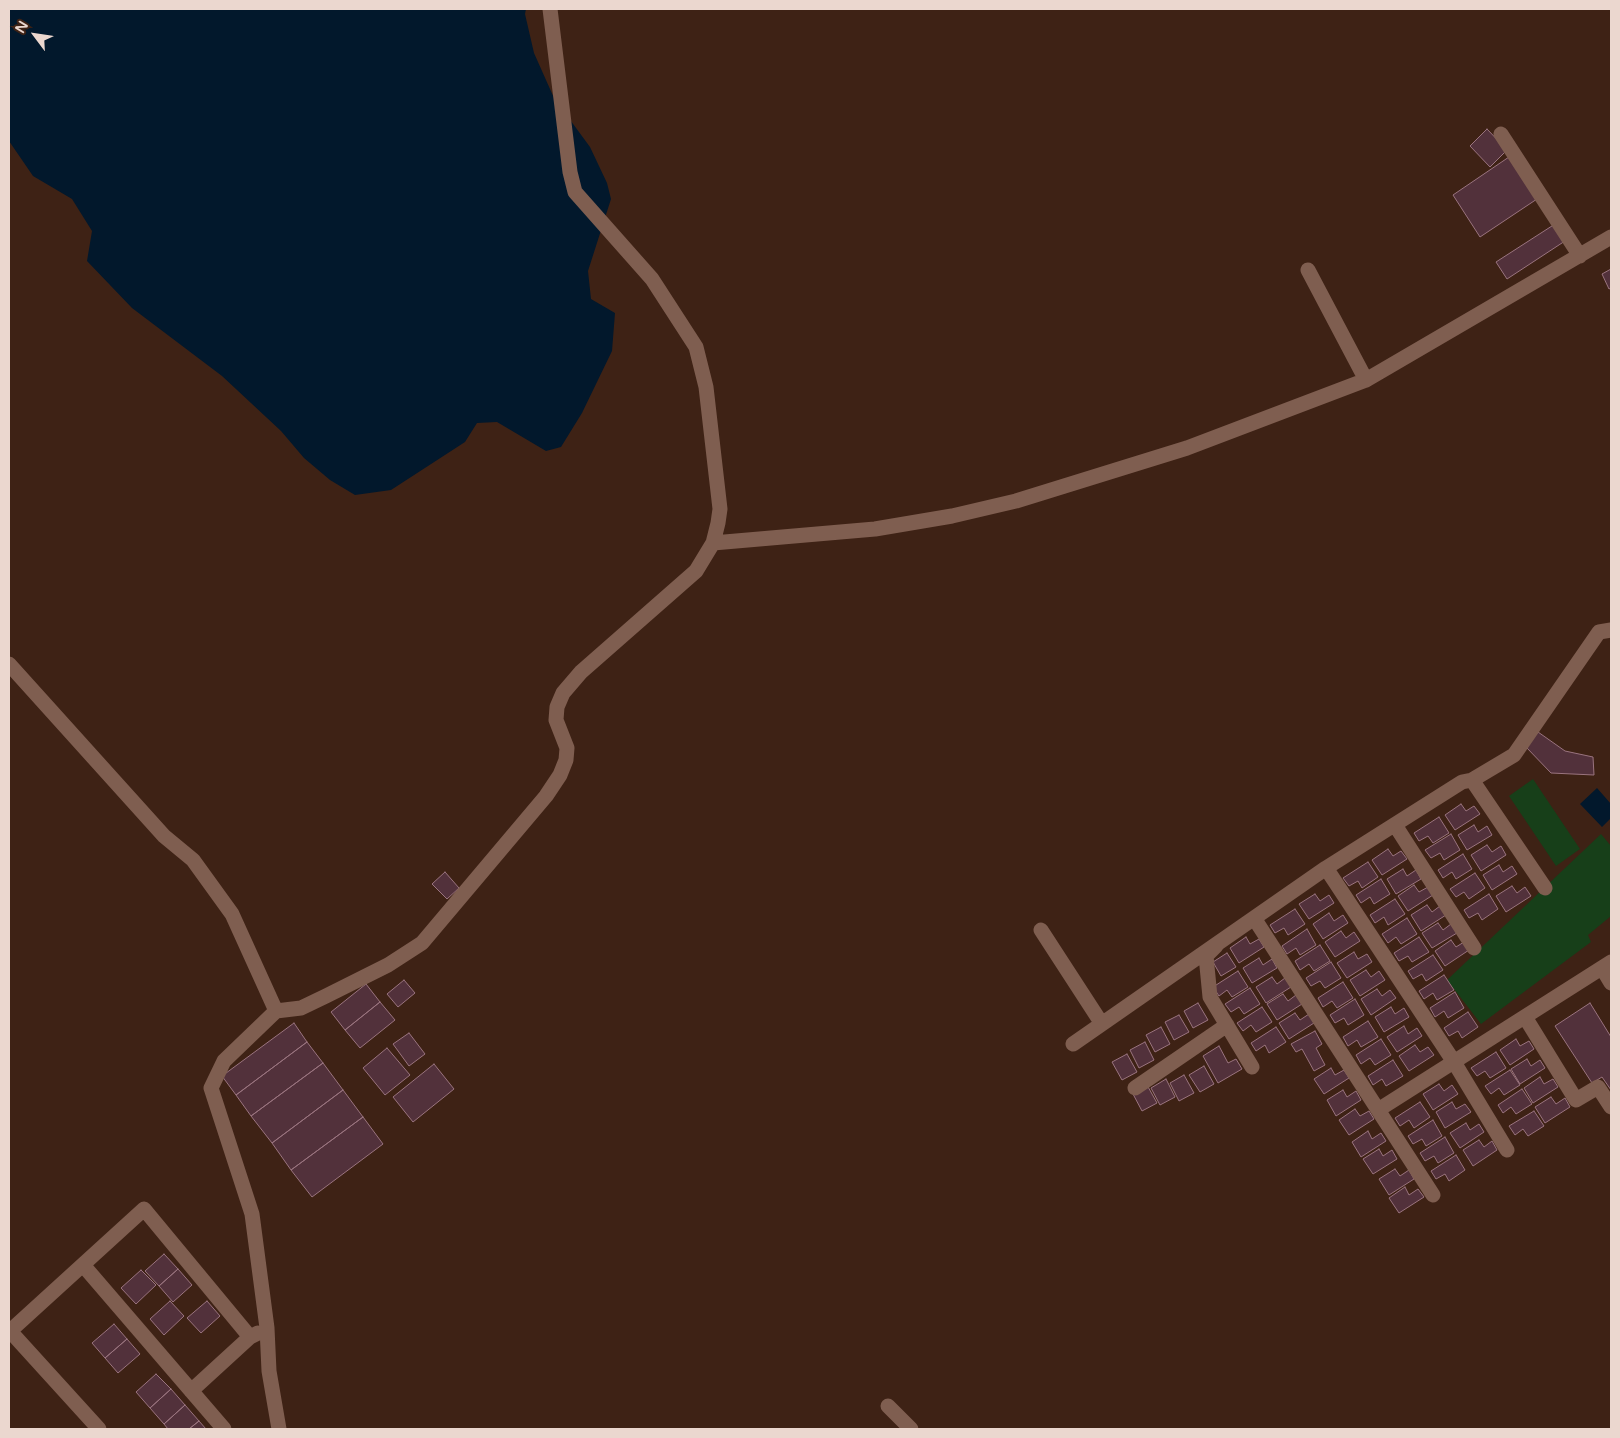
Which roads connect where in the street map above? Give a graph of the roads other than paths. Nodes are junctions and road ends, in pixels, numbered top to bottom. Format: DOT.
graph roads {
  1 [pos="550,9"];
  2 [pos="1501,134"];
  3 [pos="1611,237"];
  4 [pos="1580,256"];
  5 [pos="1308,270"];
  6 [pos="1366,380"];
  7 [pos="713,543"];
  8 [pos="1611,630"];
  9 [pos="9,664"];
  10 [pos="1472,780"];
  11 [pos="1395,825"];
  12 [pos="1326,868"];
  13 [pos="1545,888"];
  14 [pos="1254,918"];
  15 [pos="1041,930"];
  16 [pos="1223,938"];
  17 [pos="1474,948"];
  18 [pos="1607,965"];
  19 [pos="1611,983"];
  20 [pos="276,1011"];
  21 [pos="1525,1017"];
  22 [pos="1102,1024"];
  23 [pos="1227,1025"];
  24 [pos="1072,1044"];
  25 [pos="1454,1062"];
  26 [pos="1252,1066"];
  27 [pos="1135,1088"];
  28 [pos="1611,1107"];
  29 [pos="1378,1110"];
  30 [pos="1507,1150"];
  31 [pos="1433,1195"];
  32 [pos="83,1264"];
  33 [pos="267,1328"];
  34 [pos="10,1331"];
  35 [pos="250,1337"];
  36 [pos="192,1391"];
  37 [pos="888,1406"];
  38 [pos="99,1429"];
  39 [pos="224,1429"];
  40 [pos="279,1429"];
  41 [pos="911,1429"];
  1 -- 7 [label="street"];
  2 -- 4 [label="street"];
  3 -- 4 [label="street"];
  4 -- 6 [label="street"];
  5 -- 6 [label="street"];
  6 -- 7 [label="street"];
  7 -- 20 [label="street"];
  8 -- 10 [label="street"];
  9 -- 20 [label="street"];
  10 -- 11 [label="street"];
  10 -- 13 [label="street"];
  11 -- 12 [label="street"];
  11 -- 17 [label="street"];
  12 -- 14 [label="street"];
  12 -- 25 [label="street"];
  14 -- 16 [label="street"];
  14 -- 29 [label="street"];
  15 -- 22 [label="street"];
  16 -- 22 [label="street"];
  16 -- 23 [label="street"];
  18 -- 19 [label="street"];
  18 -- 21 [label="street"];
  20 -- 33 [label="street"];
  21 -- 25 [label="street"];
  21 -- 28 [label="street"];
  22 -- 24 [label="street"];
  23 -- 26 [label="street"];
  23 -- 27 [label="street"];
  25 -- 29 [label="street"];
  25 -- 30 [label="street"];
  29 -- 31 [label="street"];
  32 -- 34 [label="street"];
  32 -- 35 [label="street"];
  32 -- 36 [label="street"];
  33 -- 35 [label="street"];
  33 -- 40 [label="street"];
  34 -- 38 [label="street"];
  35 -- 36 [label="street"];
  36 -- 39 [label="street"];
  37 -- 41 [label="street"];
}
